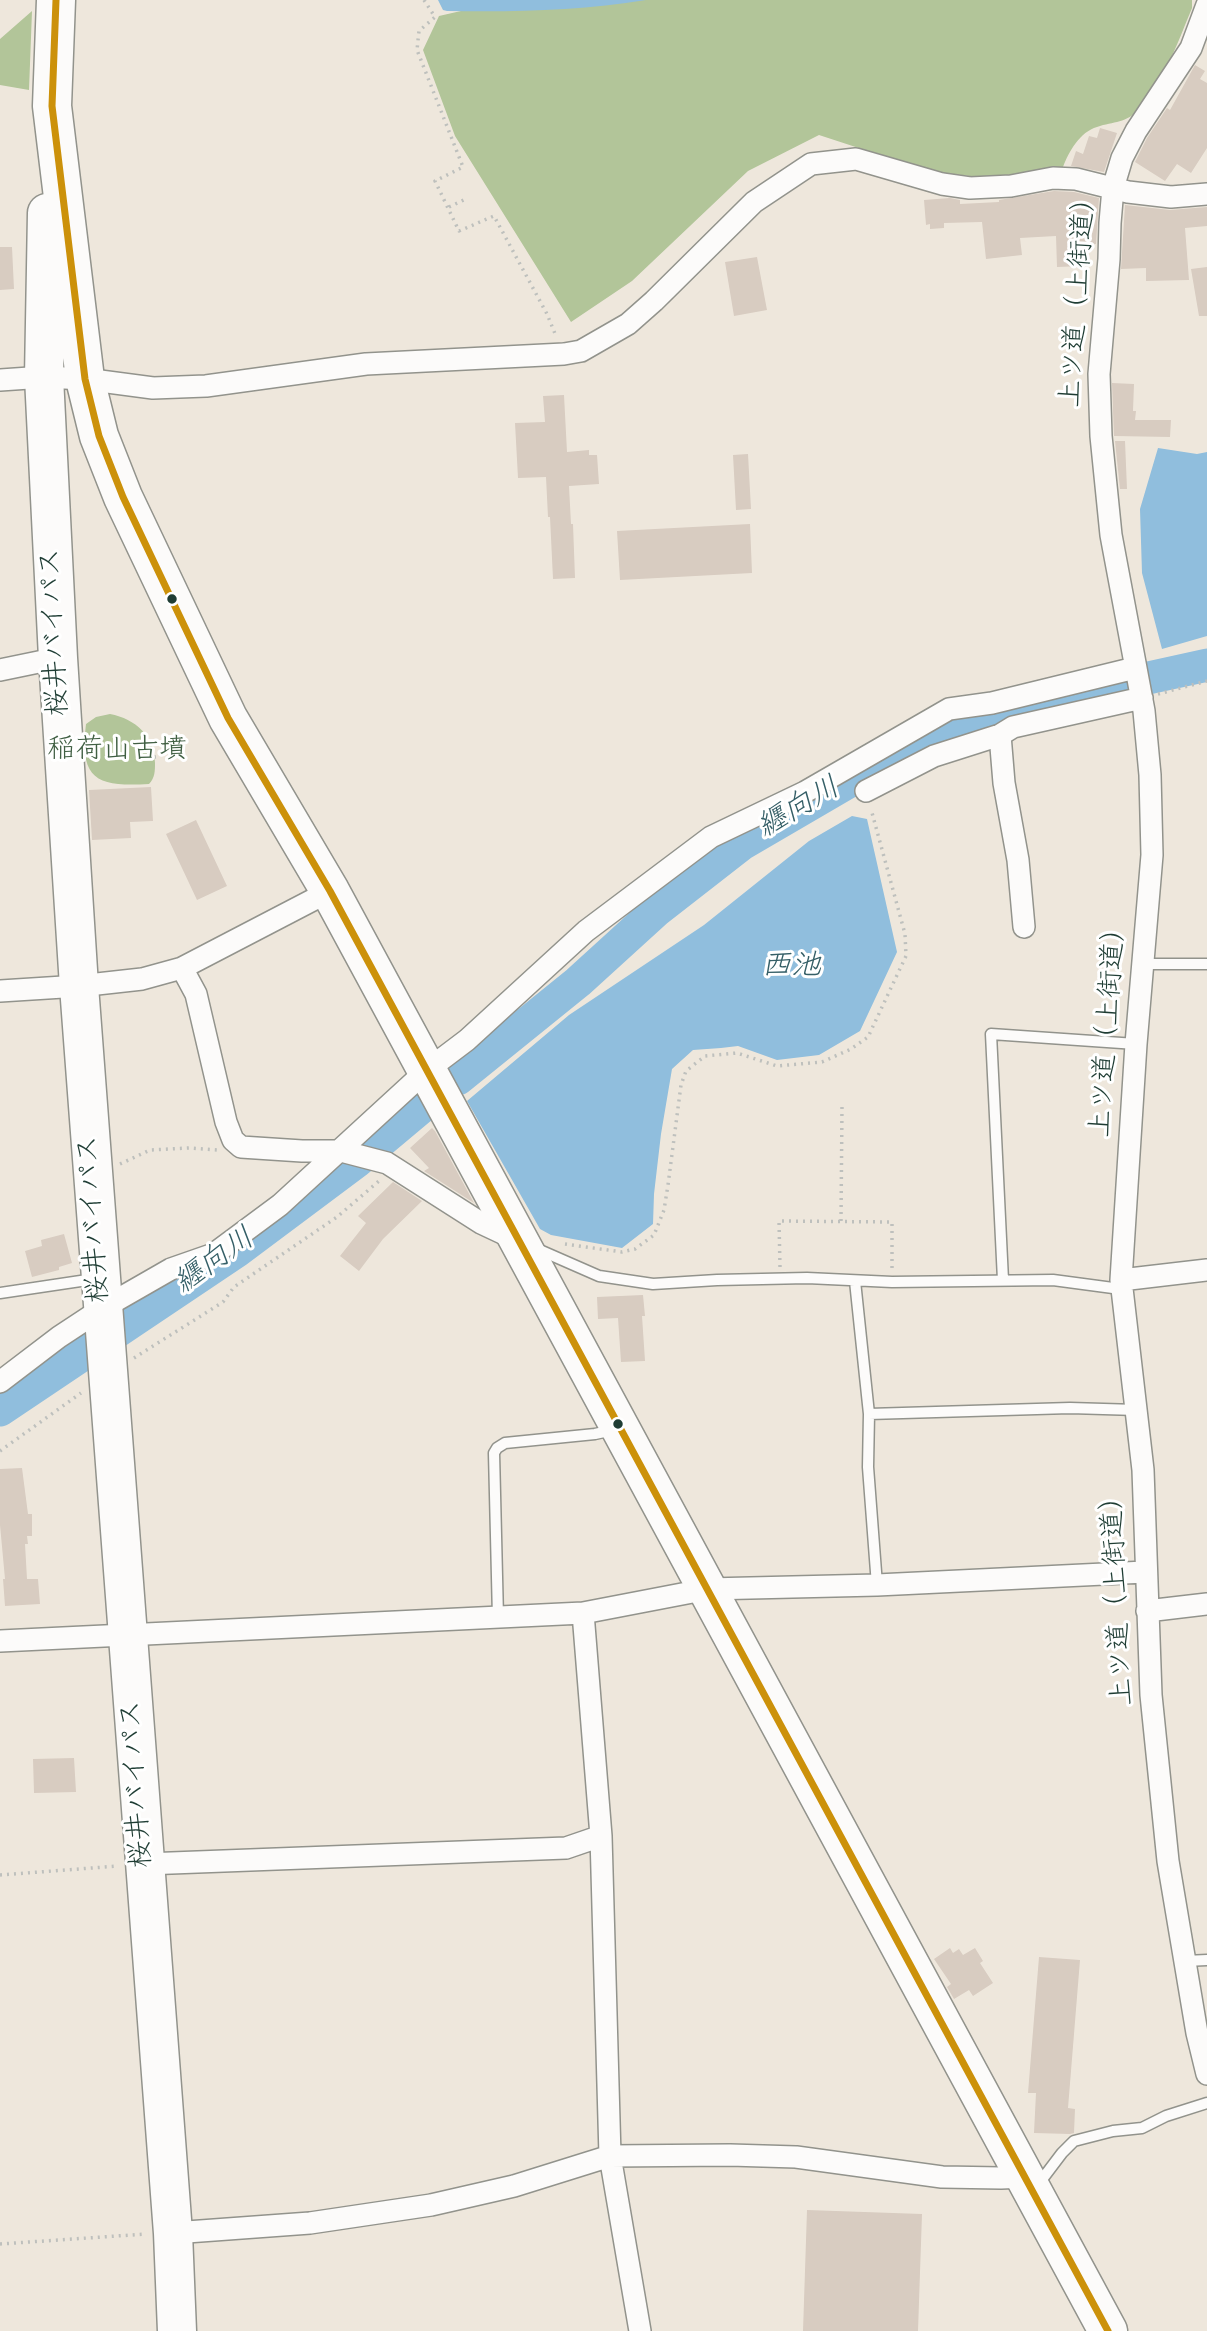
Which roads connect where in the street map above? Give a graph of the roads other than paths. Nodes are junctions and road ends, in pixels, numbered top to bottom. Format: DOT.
graph roads {
  1 [pos="56,0"];
  2 [pos="1207,5"];
  3 [pos="52,106"];
  4 [pos="1113,188"];
  5 [pos="1207,194"];
  6 [pos="44,377"];
  7 [pos="85,379"];
  8 [pos="0,380"];
  9 [pos="58,658"];
  10 [pos="0,670"];
  11 [pos="1138,683"];
  12 [pos="1000,735"];
  13 [pos="866,791"];
  14 [pos="330,891"];
  15 [pos="1024,927"];
  16 [pos="1142,964"];
  17 [pos="1207,964"];
  18 [pos="182,968"];
  19 [pos="79,986"];
  20 [pos="0,991"];
  21 [pos="1136,1044"];
  22 [pos="426,1071"];
  23 [pos="344,1152"];
  24 [pos="517,1239"];
  25 [pos="1207,1270"];
  26 [pos="855,1280"];
  27 [pos="1003,1280"];
  28 [pos="1121,1280"];
  29 [pos="0,1293"];
  30 [pos="102,1304"];
  31 [pos="0,1382"];
  32 [pos="1137,1410"];
  33 [pos="869,1414"];
  34 [pos="619,1428"];
  35 [pos="1145,1573"];
  36 [pos="877,1585"];
  37 [pos="708,1589"];
  38 [pos="1207,1604"];
  39 [pos="1147,1611"];
  40 [pos="583,1613"];
  41 [pos="498,1618"];
  42 [pos="128,1633"];
  43 [pos="0,1641"];
  44 [pos="601,1836"];
  45 [pos="145,1864"];
  46 [pos="1207,1960"];
  47 [pos="1185,1961"];
  48 [pos="1207,2074"];
  49 [pos="1207,2103"];
  50 [pos="610,2156"];
  51 [pos="1029,2184"];
  52 [pos="173,2233"];
  53 [pos="177,2331"];
  54 [pos="640,2331"];
  55 [pos="1108,2331"];
  1 -- 3 [label="highway"];
  2 -- 4 [label="street, 上ツ道（上街道）"];
  3 -- 6 [label="highway, 桜井バイパス"];
  3 -- 7 [label="highway"];
  4 -- 5 [label="street"];
  4 -- 7 [label="street"];
  4 -- 11 [label="street, 上ツ道（上街道）"];
  6 -- 7 [label="street"];
  6 -- 8 [label="street"];
  6 -- 9 [label="highway, 桜井バイパス"];
  7 -- 14 [label="highway"];
  9 -- 10 [label="street"];
  9 -- 19 [label="highway, 桜井バイパス"];
  11 -- 12 [label="street"];
  11 -- 16 [label="street, 上ツ道（上街道）"];
  11 -- 22 [label="street"];
  12 -- 13 [label="street"];
  12 -- 15 [label="street"];
  14 -- 18 [label="street"];
  14 -- 22 [label="highway"];
  16 -- 17 [label="lane"];
  16 -- 21 [label="street, 上ツ道（上街道）"];
  18 -- 19 [label="street"];
  18 -- 23 [label="street"];
  19 -- 20 [label="street"];
  19 -- 30 [label="highway, 桜井バイパス"];
  21 -- 27 [label="lane"];
  21 -- 28 [label="street, 上ツ道（上街道）"];
  22 -- 23 [label="street"];
  22 -- 24 [label="highway"];
  23 -- 24 [label="street"];
  23 -- 30 [label="street"];
  24 -- 26 [label="lane"];
  24 -- 34 [label="highway"];
  25 -- 28 [label="street"];
  26 -- 27 [label="lane"];
  26 -- 33 [label="lane"];
  27 -- 28 [label="lane"];
  28 -- 32 [label="street, 上ツ道（上街道）"];
  29 -- 30 [label="lane"];
  30 -- 31 [label="street"];
  30 -- 42 [label="highway, 桜井バイパス"];
  32 -- 33 [label="lane"];
  32 -- 35 [label="street, 上ツ道（上街道）"];
  33 -- 36 [label="lane"];
  34 -- 37 [label="highway"];
  34 -- 41 [label="lane"];
  35 -- 36 [label="street"];
  35 -- 39 [label="street, 上ツ道（上街道）"];
  36 -- 37 [label="street"];
  37 -- 40 [label="street"];
  37 -- 51 [label="highway"];
  38 -- 39 [label="street"];
  39 -- 47 [label="street, 上ツ道（上街道）"];
  40 -- 41 [label="street"];
  40 -- 44 [label="street"];
  41 -- 42 [label="street"];
  42 -- 43 [label="street"];
  42 -- 45 [label="highway, 桜井バイパス"];
  44 -- 45 [label="street"];
  44 -- 50 [label="street"];
  45 -- 52 [label="highway, 桜井バイパス"];
  46 -- 47 [label="lane"];
  47 -- 48 [label="street, 上ツ道（上街道）"];
  49 -- 51 [label="lane"];
  50 -- 51 [label="street"];
  50 -- 52 [label="street"];
  50 -- 54 [label="street"];
  51 -- 55 [label="highway"];
  52 -- 53 [label="highway, 桜井バイパス"];
}
